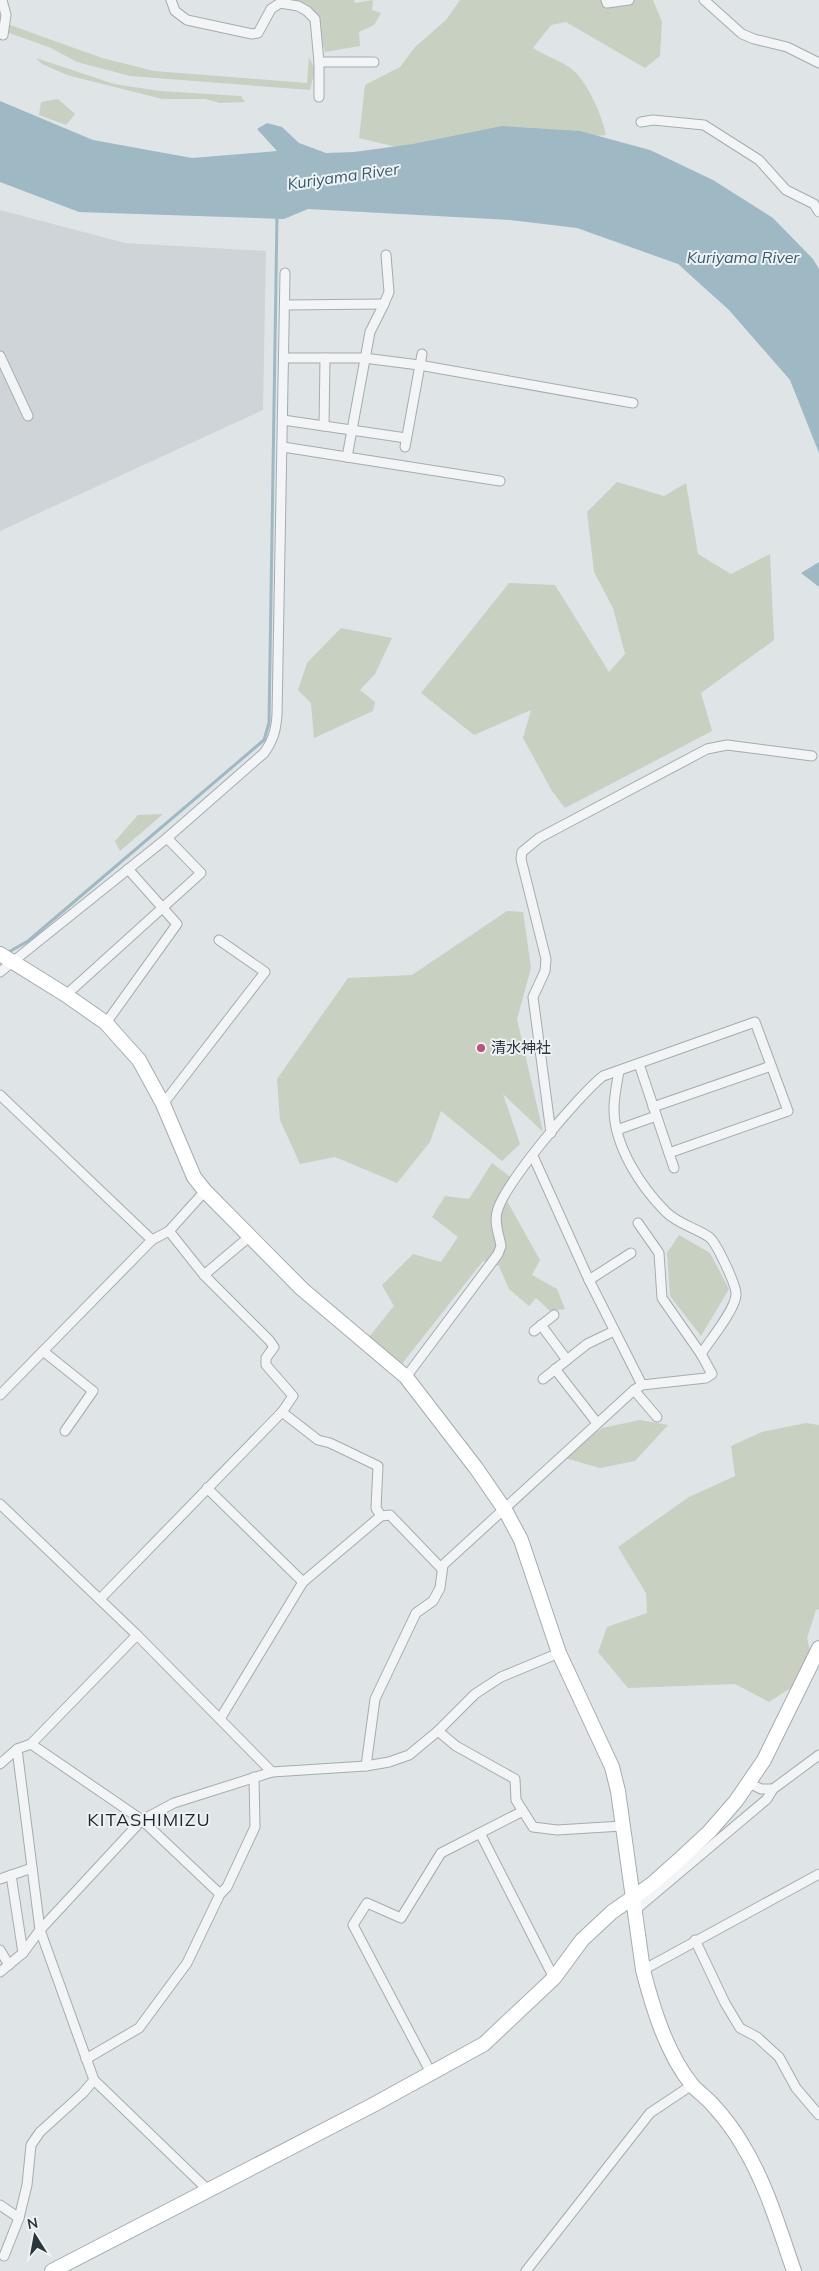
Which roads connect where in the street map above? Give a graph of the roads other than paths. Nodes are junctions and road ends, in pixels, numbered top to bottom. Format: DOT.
graph roads {
  1 [pos="2,0"];
  2 [pos="171,0"];
  3 [pos="606,0"];
  4 [pos="629,0"];
  5 [pos="704,0"];
  6 [pos="280,2"];
  7 [pos="3,35"];
  8 [pos="319,62"];
  9 [pos="374,62"];
  10 [pos="819,63"];
  11 [pos="319,97"];
  12 [pos="641,122"];
  13 [pos="819,212"];
  14 [pos="386,255"];
  15 [pos="286,273"];
  16 [pos="384,304"];
  17 [pos="285,305"];
  18 [pos="422,354"];
  19 [pos="0,356"];
  20 [pos="284,358"];
  21 [pos="325,358"];
  22 [pos="364,358"];
  23 [pos="419,365"];
  24 [pos="633,403"];
  25 [pos="28,416"];
  26 [pos="283,420"];
  27 [pos="324,426"];
  28 [pos="352,430"];
  29 [pos="283,447"];
  30 [pos="347,457"];
  31 [pos="500,481"];
  32 [pos="812,756"];
  33 [pos="167,838"];
  34 [pos="128,869"];
  35 [pos="162,907"];
  36 [pos="219,940"];
  37 [pos="0,954"];
  38 [pos="14,962"];
  39 [pos="0,972"];
  40 [pos="66,995"];
  41 [pos="106,1023"];
  42 [pos="639,1064"];
  43 [pos="771,1066"];
  44 [pos="619,1071"];
  45 [pos="0,1094"];
  46 [pos="163,1104"];
  47 [pos="655,1112"];
  48 [pos="617,1130"];
  49 [pos="550,1133"];
  50 [pos="669,1153"];
  51 [pos="533,1156"];
  52 [pos="674,1168"];
  53 [pos="205,1191"];
  54 [pos="638,1223"];
  55 [pos="169,1231"];
  56 [pos="249,1237"];
  57 [pos="152,1240"];
  58 [pos="631,1252"];
  59 [pos="204,1275"];
  60 [pos="589,1280"];
  61 [pos="554,1315"];
  62 [pos="614,1331"];
  63 [pos="43,1351"];
  64 [pos="701,1354"];
  65 [pos="566,1360"];
  66 [pos="555,1369"];
  67 [pos="406,1376"];
  68 [pos="543,1379"];
  69 [pos="638,1387"];
  70 [pos="0,1395"];
  71 [pos="282,1412"];
  72 [pos="657,1417"];
  73 [pos="597,1423"];
  74 [pos="66,1431"];
  75 [pos="207,1488"];
  76 [pos="0,1504"];
  77 [pos="505,1510"];
  78 [pos="381,1516"];
  79 [pos="442,1569"];
  80 [pos="303,1582"];
  81 [pos="100,1599"];
  82 [pos="137,1635"];
  83 [pos="819,1648"];
  84 [pos="559,1653"];
  85 [pos="220,1719"];
  86 [pos="438,1730"];
  87 [pos="30,1744"];
  88 [pos="17,1749"];
  89 [pos="819,1755"];
  90 [pos="0,1764"];
  91 [pos="366,1766"];
  92 [pos="272,1772"];
  93 [pos="254,1777"];
  94 [pos="750,1783"];
  95 [pos="773,1788"];
  96 [pos="523,1811"];
  97 [pos="142,1820"];
  98 [pos="622,1826"];
  99 [pos="480,1833"];
  100 [pos="32,1868"];
  101 [pos="819,1874"];
  102 [pos="11,1875"];
  103 [pos="0,1879"];
  104 [pos="220,1894"];
  105 [pos="633,1905"];
  106 [pos="40,1930"];
  107 [pos="695,1940"];
  108 [pos="0,1950"];
  109 [pos="23,1953"];
  110 [pos="9,1965"];
  111 [pos="643,1970"];
  112 [pos="0,1972"];
  113 [pos="554,1978"];
  114 [pos="86,2059"];
  115 [pos="431,2073"];
  116 [pos="94,2080"];
  117 [pos="692,2085"];
  118 [pos="819,2115"];
  119 [pos="209,2191"];
  120 [pos="0,2204"];
  121 [pos="19,2218"];
  122 [pos="4,2256"];
  123 [pos="52,2271"];
  124 [pos="526,2271"];
  125 [pos="794,2271"];
  1 -- 7 [label="street"];
  2 -- 6 [label="street"];
  3 -- 4 [label="street"];
  5 -- 10 [label="street"];
  6 -- 8 [label="street"];
  8 -- 9 [label="street"];
  8 -- 11 [label="street"];
  12 -- 13 [label="street"];
  14 -- 16 [label="street"];
  15 -- 17 [label="street"];
  16 -- 17 [label="street"];
  16 -- 22 [label="street"];
  17 -- 20 [label="street"];
  18 -- 23 [label="street"];
  19 -- 25 [label="street"];
  20 -- 21 [label="street"];
  20 -- 26 [label="street"];
  21 -- 22 [label="street"];
  21 -- 27 [label="street"];
  22 -- 23 [label="street"];
  22 -- 28 [label="street"];
  23 -- 24 [label="street"];
  23 -- 28 [label="street"];
  26 -- 27 [label="street"];
  26 -- 29 [label="street"];
  27 -- 28 [label="street"];
  28 -- 30 [label="street"];
  29 -- 30 [label="street"];
  29 -- 33 [label="street"];
  30 -- 31 [label="street"];
  32 -- 49 [label="street"];
  33 -- 34 [label="street"];
  33 -- 35 [label="street"];
  34 -- 35 [label="street"];
  34 -- 38 [label="street"];
  35 -- 40 [label="street"];
  35 -- 41 [label="street"];
  36 -- 46 [label="street"];
  37 -- 38 [label="street"];
  38 -- 39 [label="street"];
  38 -- 40 [label="street"];
  40 -- 41 [label="street"];
  41 -- 46 [label="street"];
  42 -- 43 [label="street"];
  42 -- 44 [label="street"];
  42 -- 47 [label="street"];
  43 -- 47 [label="street"];
  43 -- 50 [label="street"];
  44 -- 48 [label="street"];
  44 -- 49 [label="street"];
  45 -- 57 [label="street"];
  46 -- 53 [label="street"];
  47 -- 48 [label="street"];
  47 -- 50 [label="street"];
  48 -- 64 [label="street"];
  49 -- 51 [label="street"];
  50 -- 52 [label="street"];
  51 -- 60 [label="street"];
  51 -- 67 [label="street"];
  53 -- 55 [label="street"];
  53 -- 56 [label="street"];
  54 -- 64 [label="street"];
  55 -- 57 [label="street"];
  55 -- 59 [label="street"];
  56 -- 59 [label="street"];
  56 -- 67 [label="street"];
  57 -- 63 [label="street"];
  58 -- 60 [label="street"];
  59 -- 71 [label="street"];
  60 -- 62 [label="street"];
  61 -- 65 [label="street"];
  62 -- 65 [label="street"];
  62 -- 69 [label="street"];
  63 -- 70 [label="street"];
  63 -- 74 [label="street"];
  64 -- 69 [label="street"];
  65 -- 66 [label="street"];
  66 -- 68 [label="street"];
  66 -- 73 [label="street"];
  67 -- 77 [label="street"];
  69 -- 72 [label="street"];
  69 -- 73 [label="street"];
  71 -- 75 [label="street"];
  71 -- 78 [label="street"];
  73 -- 77 [label="street"];
  75 -- 80 [label="street"];
  75 -- 81 [label="street"];
  76 -- 81 [label="street"];
  77 -- 79 [label="street"];
  77 -- 84 [label="street"];
  78 -- 79 [label="street"];
  78 -- 80 [label="street"];
  79 -- 91 [label="street"];
  80 -- 85 [label="street"];
  81 -- 82 [label="street"];
  82 -- 85 [label="street"];
  82 -- 87 [label="street"];
  83 -- 94 [label="street"];
  84 -- 86 [label="street"];
  84 -- 98 [label="street"];
  85 -- 92 [label="street"];
  86 -- 91 [label="street"];
  86 -- 96 [label="street"];
  87 -- 88 [label="street"];
  87 -- 97 [label="street"];
  88 -- 90 [label="street"];
  88 -- 100 [label="street"];
  89 -- 95 [label="street"];
  91 -- 92 [label="street"];
  92 -- 93 [label="street"];
  93 -- 97 [label="street"];
  93 -- 104 [label="street"];
  94 -- 95 [label="street"];
  94 -- 105 [label="street"];
  95 -- 105 [label="street"];
  96 -- 98 [label="street"];
  96 -- 99 [label="street"];
  97 -- 104 [label="street"];
  97 -- 106 [label="street"];
  98 -- 105 [label="street"];
  99 -- 113 [label="street"];
  99 -- 115 [label="street"];
  100 -- 102 [label="street"];
  100 -- 106 [label="street"];
  101 -- 107 [label="street"];
  102 -- 103 [label="street"];
  102 -- 109 [label="street"];
  104 -- 114 [label="street"];
  105 -- 111 [label="street"];
  105 -- 113 [label="street"];
  106 -- 109 [label="street"];
  106 -- 114 [label="street"];
  107 -- 111 [label="street"];
  107 -- 118 [label="street"];
  108 -- 110 [label="street"];
  109 -- 110 [label="street"];
  110 -- 112 [label="street"];
  111 -- 117 [label="street"];
  113 -- 115 [label="street"];
  114 -- 116 [label="street"];
  115 -- 119 [label="street"];
  116 -- 119 [label="street"];
  116 -- 121 [label="street"];
  117 -- 124 [label="street"];
  117 -- 125 [label="street"];
  119 -- 123 [label="street"];
  120 -- 121 [label="street"];
  121 -- 122 [label="street"];
}
